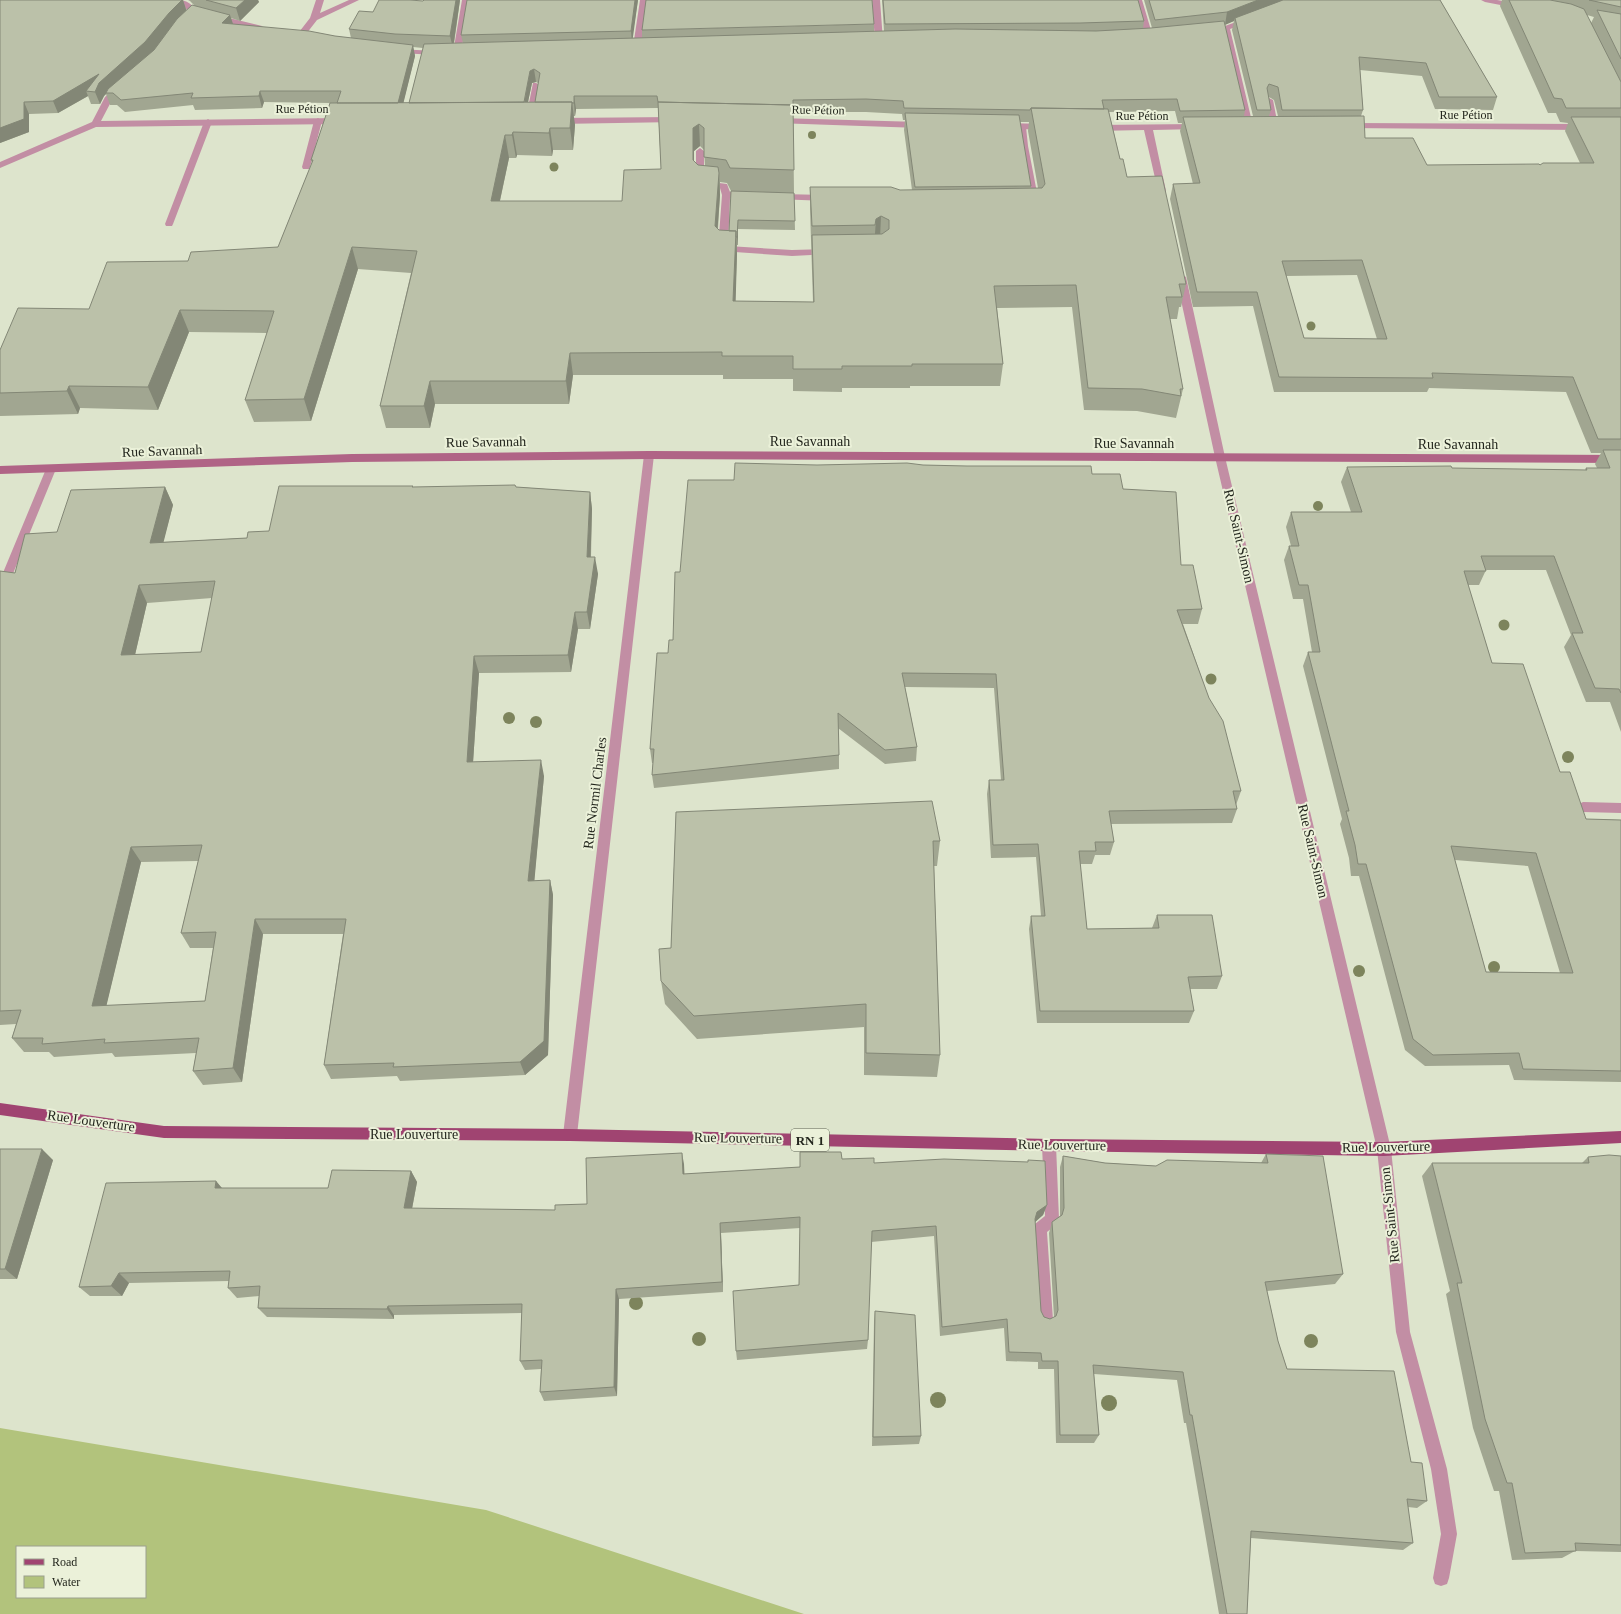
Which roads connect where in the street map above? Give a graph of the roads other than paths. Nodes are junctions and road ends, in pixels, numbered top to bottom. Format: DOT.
graph roads {
  1 [pos="175,0"];
  2 [pos="320,0"];
  3 [pos="355,0"];
  4 [pos="466,0"];
  5 [pos="644,0"];
  6 [pos="876,0"];
  7 [pos="1138,0"];
  8 [pos="1485,0"];
  9 [pos="1523,7"];
  10 [pos="1254,17"];
  11 [pos="314,18"];
  12 [pos="1226,28"];
  13 [pos="269,30"];
  14 [pos="1203,31"];
  15 [pos="300,36"];
  16 [pos="1149,37"];
  17 [pos="879,41"];
  18 [pos="637,47"];
  19 [pos="388,50"];
  20 [pos="125,83"];
  21 [pos="536,85"];
  22 [pos="1269,100"];
  23 [pos="680,120"];
  24 [pos="318,121"];
  25 [pos="349,121"];
  26 [pos="772,121"];
  27 [pos="208,122"];
  28 [pos="95,124"];
  29 [pos="928,125"];
  30 [pos="999,126"];
  31 [pos="1249,126"];
  32 [pos="1275,126"];
  33 [pos="1337,126"];
  34 [pos="1022,127"];
  35 [pos="1054,127"];
  36 [pos="1085,127"];
  37 [pos="1202,127"];
  38 [pos="1590,127"];
  39 [pos="1148,128"];
  40 [pos="700,151"];
  41 [pos="0,165"];
  42 [pos="306,167"];
  43 [pos="726,195"];
  44 [pos="757,196"];
  45 [pos="772,196"];
  46 [pos="833,199"];
  47 [pos="1165,205"];
  48 [pos="1028,207"];
  49 [pos="169,224"];
  50 [pos="840,252"];
  51 [pos="1178,266"];
  52 [pos="649,455"];
  53 [pos="1220,457"];
  54 [pos="1621,458"];
  55 [pos="51,469"];
  56 [pos="0,470"];
  57 [pos="0,592"];
  58 [pos="1583,807"];
  59 [pos="1621,808"];
  60 [pos="0,1109"];
  61 [pos="570,1135"];
  62 [pos="1621,1137"];
  63 [pos="1049,1145"];
  64 [pos="1384,1149"];
  65 [pos="1046,1320"];
  66 [pos="1441,1578"];
  1 -- 13 [label="street"];
  2 -- 11 [label="street"];
  3 -- 11 [label="street"];
  4 -- 19 [label="street"];
  5 -- 18 [label="street"];
  6 -- 17 [label="street"];
  7 -- 16 [label="street"];
  8 -- 9 [label="street"];
  10 -- 12 [label="street"];
  11 -- 15 [label="street"];
  12 -- 14 [label="street"];
  12 -- 31 [label="street"];
  20 -- 28 [label="street"];
  21 -- 23 [label="street"];
  22 -- 32 [label="street"];
  24 -- 25 [label="street, Rue Pétion"];
  24 -- 27 [label="street, Rue Pétion"];
  24 -- 42 [label="street"];
  26 -- 29 [label="street, Rue Pétion"];
  27 -- 28 [label="street, Rue Pétion"];
  27 -- 49 [label="street"];
  28 -- 41 [label="street, Rue Pétion"];
  30 -- 34 [label="street"];
  33 -- 38 [label="street, Rue Pétion"];
  34 -- 35 [label="street"];
  34 -- 48 [label="street"];
  36 -- 39 [label="street, Rue Pétion"];
  37 -- 39 [label="street, Rue Pétion"];
  39 -- 47 [label="street"];
  40 -- 43 [label="street"];
  43 -- 44 [label="street"];
  43 -- 50 [label="street"];
  45 -- 46 [label="street"];
  51 -- 53 [label="street, Rue Saint-Simon"];
  52 -- 53 [label="street, Rue Savannah"];
  52 -- 55 [label="street, Rue Savannah"];
  52 -- 61 [label="street, Rue Normil Charles"];
  53 -- 54 [label="street, Rue Savannah"];
  53 -- 64 [label="street, Rue Saint-Simon"];
  55 -- 56 [label="street, Rue Savannah"];
  55 -- 57 [label="street"];
  58 -- 59 [label="street"];
  60 -- 61 [label="main road, Rue Louverture / RN 1"];
  61 -- 63 [label="main road, Rue Louverture / RN 1"];
  62 -- 64 [label="main road, Rue Louverture / RN 1"];
  63 -- 64 [label="main road, Rue Louverture / RN 1"];
  63 -- 65 [label="street"];
  64 -- 66 [label="street, Rue Saint-Simon"];
}
